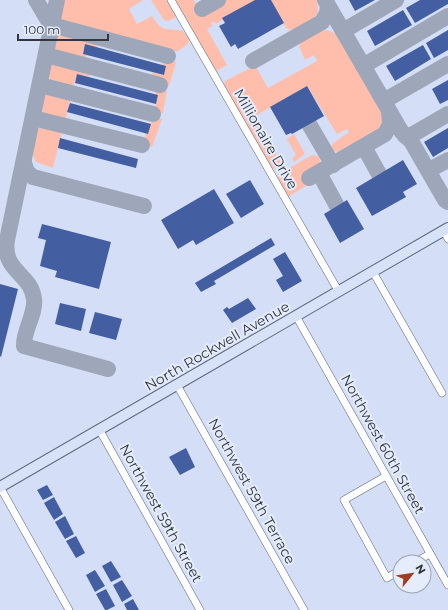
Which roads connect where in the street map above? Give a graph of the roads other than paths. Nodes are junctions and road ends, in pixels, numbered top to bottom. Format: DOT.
graph roads {
  1 [pos="171,0"];
  2 [pos="447,233"];
  3 [pos="373,272"];
  4 [pos="339,292"];
  5 [pos="296,316"];
  6 [pos="177,385"];
  7 [pos="442,393"];
  8 [pos="99,429"];
  9 [pos="386,476"];
  10 [pos="0,487"];
  11 [pos="430,554"];
  12 [pos="432,557"];
  13 [pos="392,575"];
  14 [pos="448,585"];
  15 [pos="68,610"];
  16 [pos="200,610"];
  17 [pos="304,610"];
  1 -- 4 [label="street, Millionaire Drive"];
  2 -- 3 [label="main road, North Rockwell Avenue"];
  3 -- 4 [label="main road, North Rockwell Avenue"];
  3 -- 7 [label="street"];
  4 -- 5 [label="main road, North Rockwell Avenue"];
  5 -- 6 [label="main road, North Rockwell Avenue"];
  5 -- 9 [label="street, Northwest 60th Street"];
  6 -- 8 [label="main road, North Rockwell Avenue"];
  6 -- 17 [label="street, Northwest 59th Terrace"];
  8 -- 10 [label="main road, North Rockwell Avenue"];
  8 -- 16 [label="street, Northwest 59th Street"];
  9 -- 11 [label="street, Northwest 60th Street"];
  9 -- 13 [label="street"];
  10 -- 15 [label="street"];
  12 -- 14 [label="street, Northwest 60th Street"];
}
